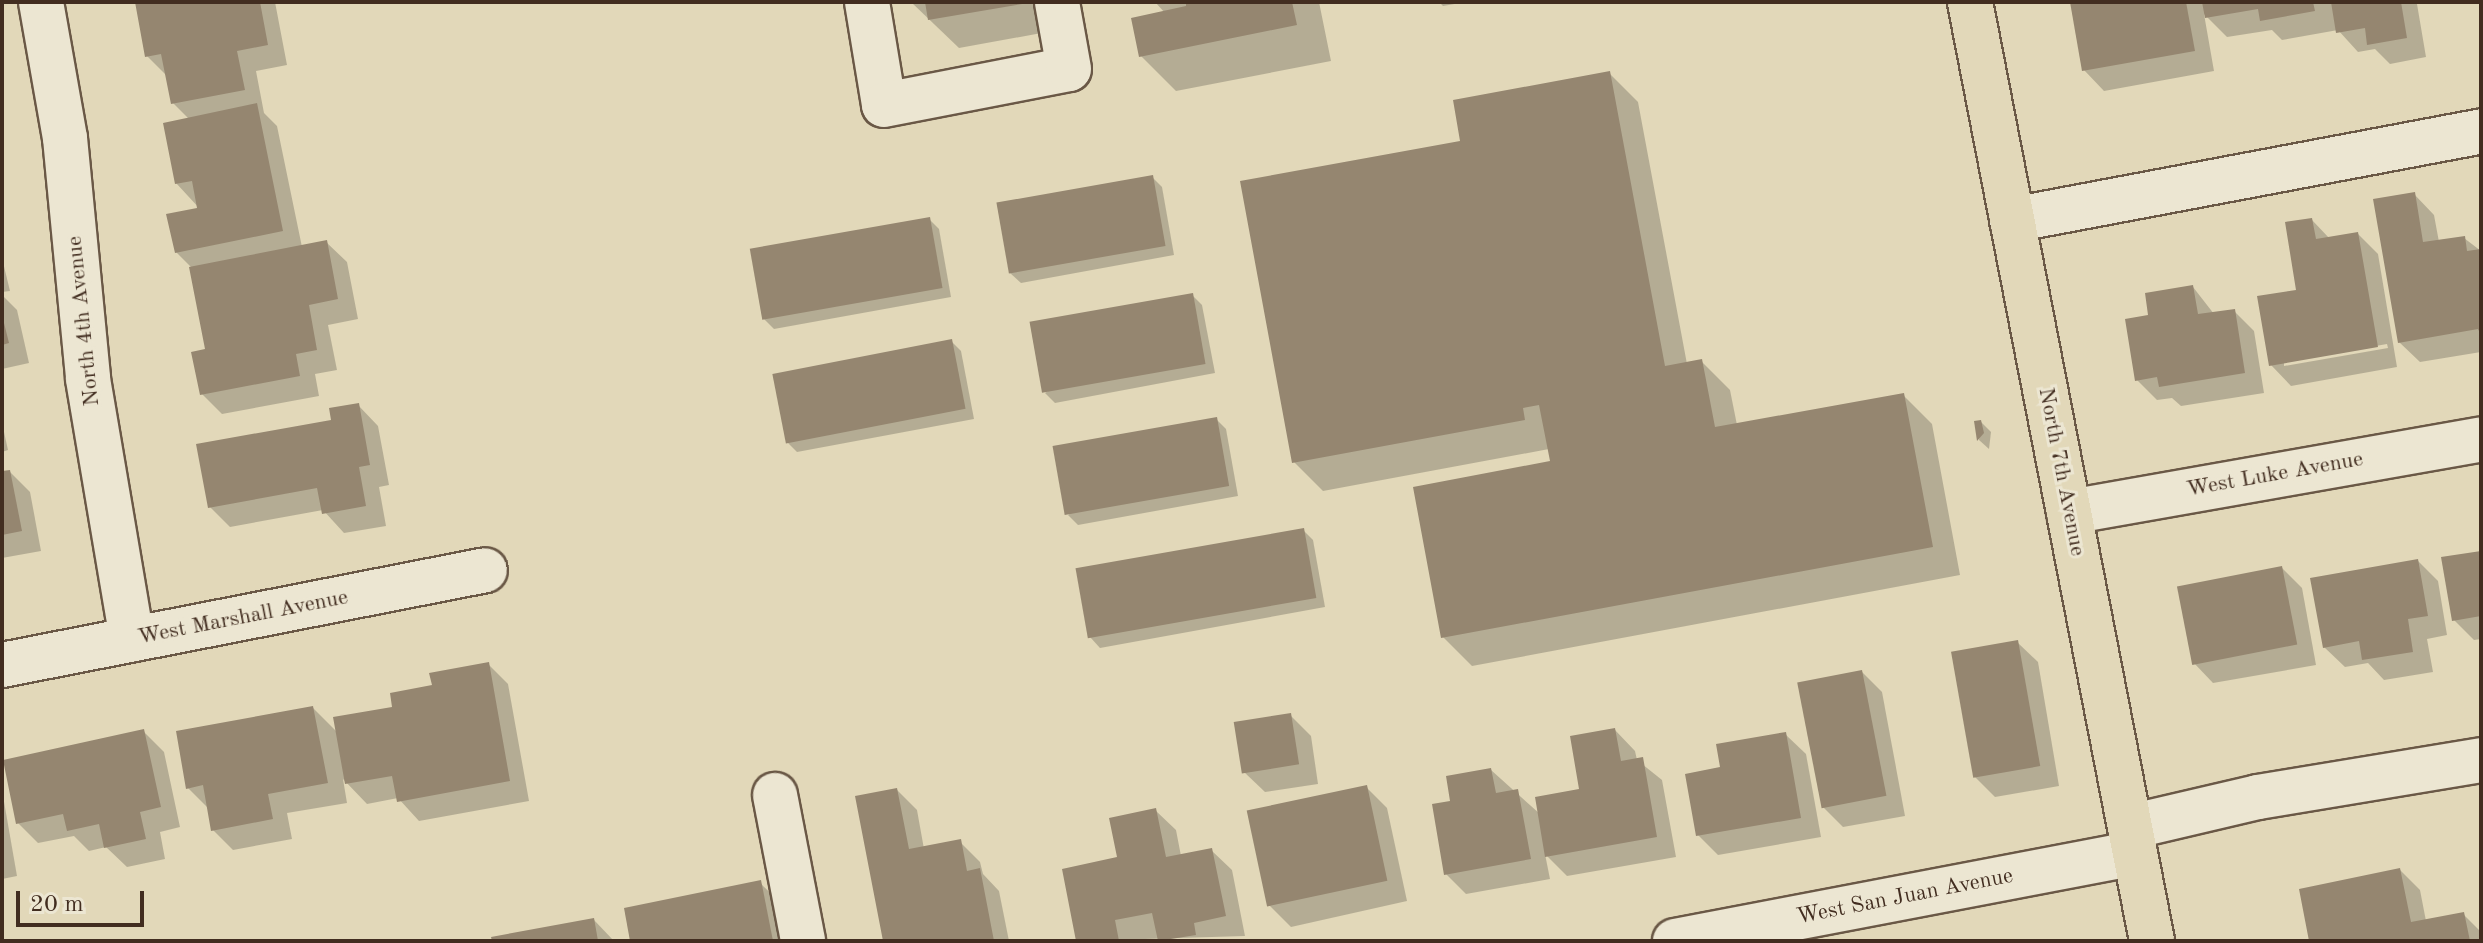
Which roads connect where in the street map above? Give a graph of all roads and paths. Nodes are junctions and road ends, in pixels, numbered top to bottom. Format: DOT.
graph roads {
  1 [pos="41,2"];
  2 [pos="867,2"];
  3 [pos="1057,2"];
  4 [pos="1970,2"];
  5 [pos="2481,131"];
  6 [pos="2012,220"];
  7 [pos="2481,439"];
  8 [pos="2069,512"];
  9 [pos="485,570"];
  10 [pos="132,639"];
  11 [pos="2,665"];
  12 [pos="2481,760"];
  13 [pos="775,795"];
  14 [pos="2132,840"];
  15 [pos="803,941"];
  16 [pos="1675,941"];
  17 [pos="2152,941"];
  1 -- 10 [label="street, North 4th Avenue"];
  2 -- 3 [label="street"];
  4 -- 6 [label="main road, North 7th Avenue"];
  5 -- 6 [label="street"];
  6 -- 8 [label="main road, North 7th Avenue"];
  7 -- 8 [label="street, West Luke Avenue"];
  8 -- 14 [label="main road, North 7th Avenue"];
  9 -- 10 [label="street, West Marshall Avenue"];
  10 -- 11 [label="street, West Marshall Avenue"];
  12 -- 14 [label="street, West San Juan Avenue"];
  13 -- 15 [label="street"];
  14 -- 16 [label="street, West San Juan Avenue"];
  14 -- 17 [label="main road, North 7th Avenue"];
}
